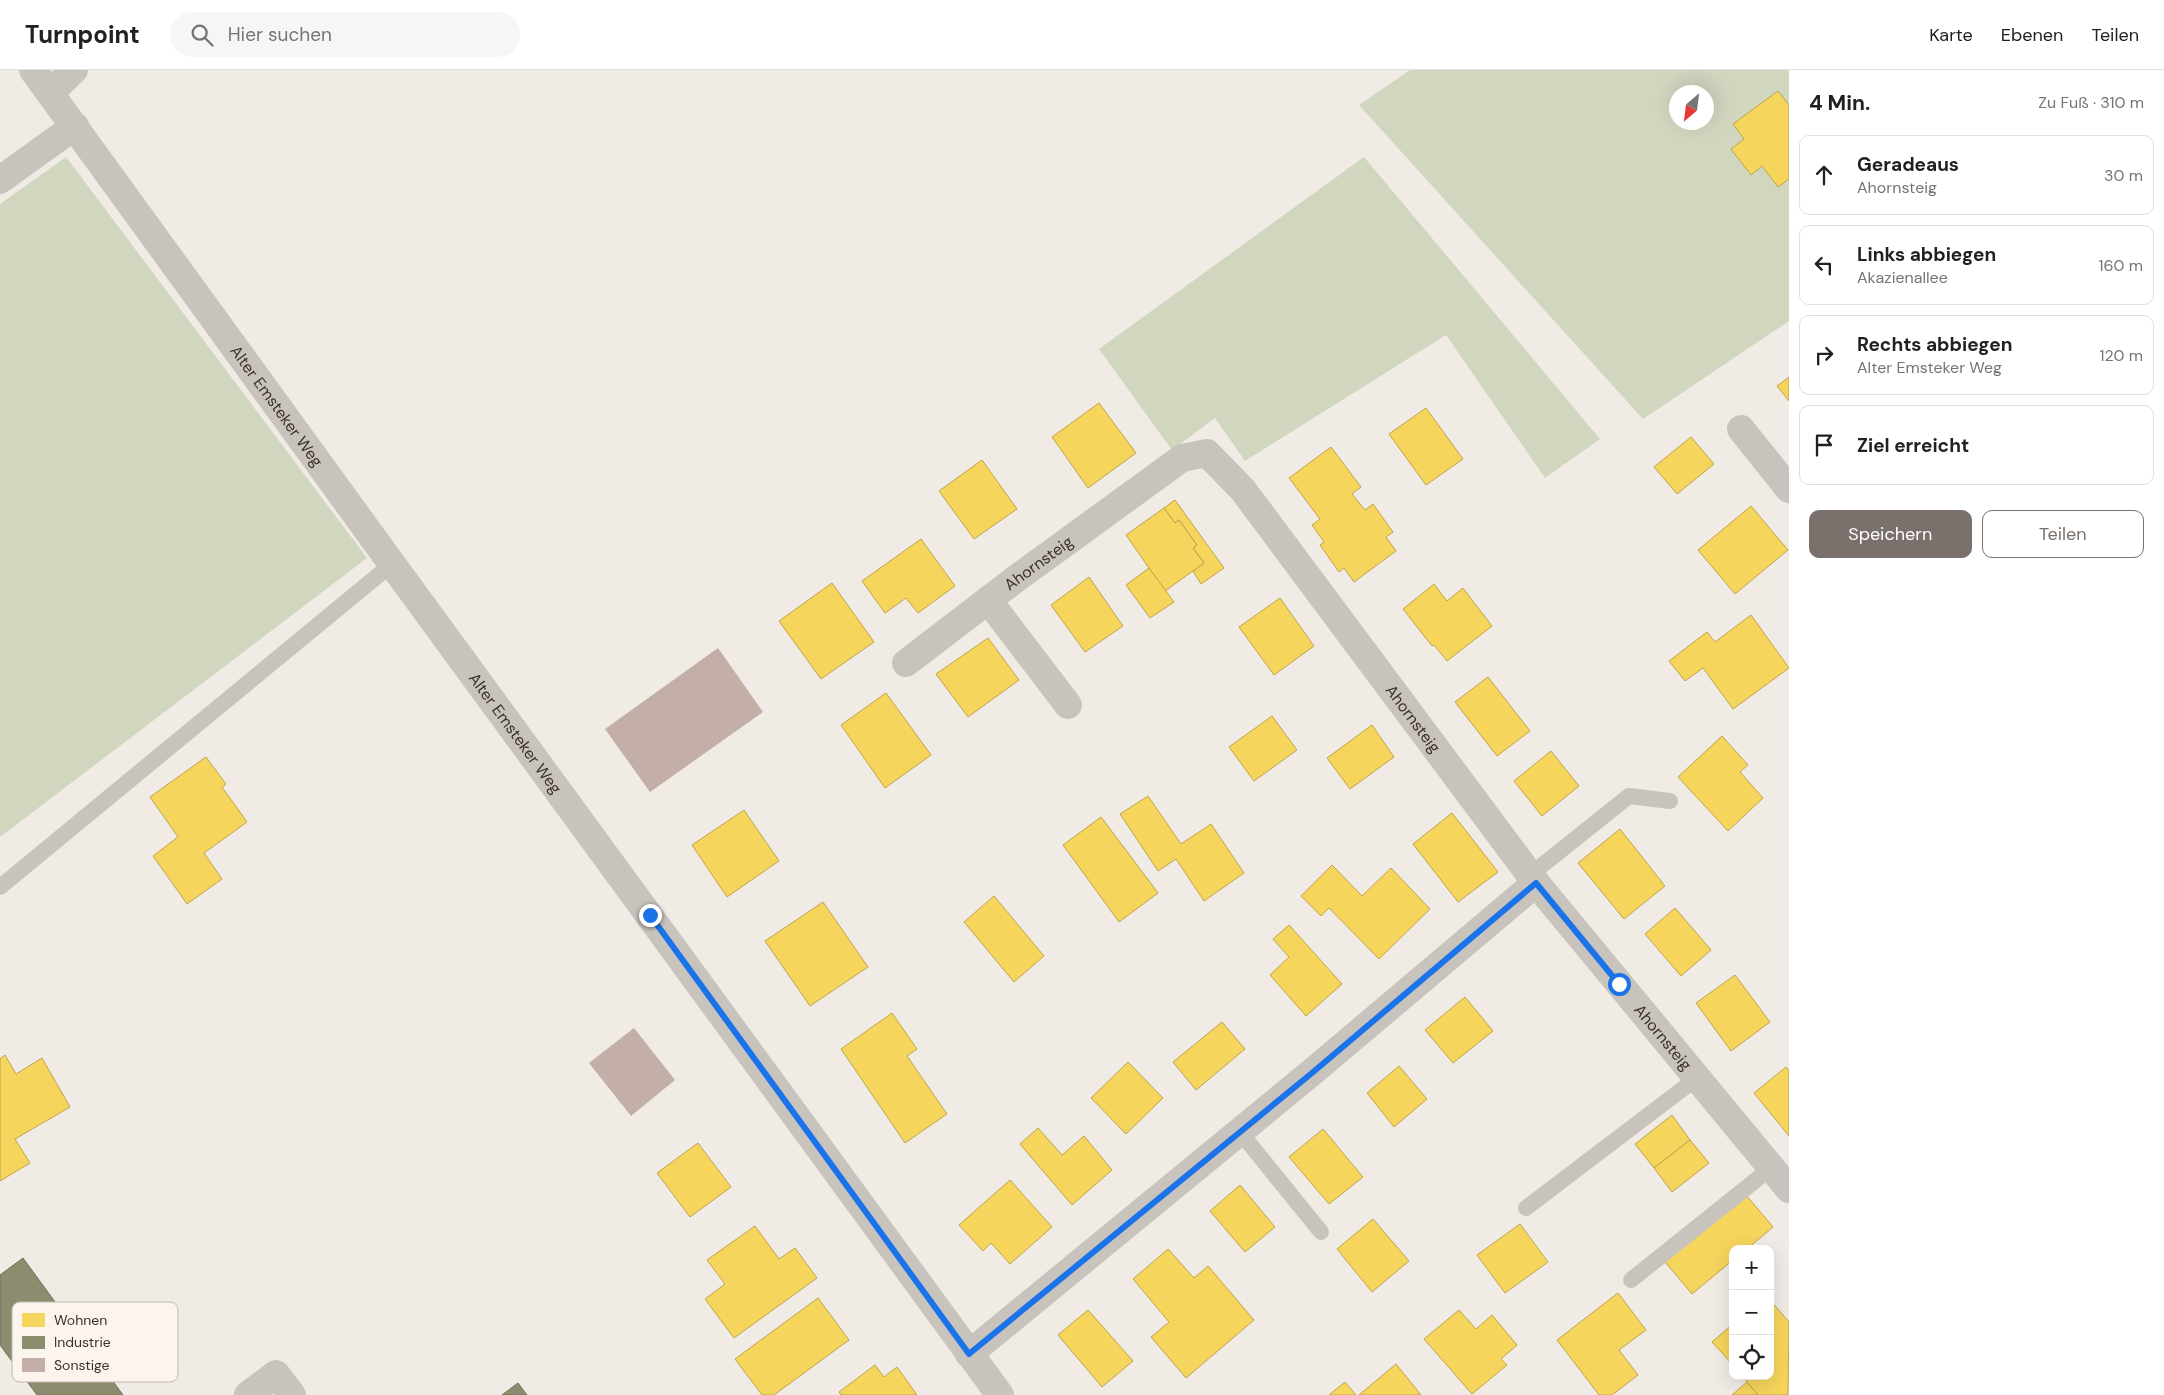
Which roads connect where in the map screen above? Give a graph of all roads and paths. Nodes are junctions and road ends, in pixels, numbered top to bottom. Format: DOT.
graph roads {
  1 [pos="34,70"];
  2 [pos="74,70"];
  3 [pos="50,93"];
  4 [pos="75,126"];
  5 [pos="0,180"];
  6 [pos="1741,429"];
  7 [pos="1789,489"];
  8 [pos="392,564"];
  9 [pos="988,600"];
  10 [pos="906,663"];
  11 [pos="1068,705"];
  12 [pos="1670,801"];
  13 [pos="1533,879"];
  14 [pos="0,887"];
  15 [pos="1697,1078"];
  16 [pos="1240,1132"];
  17 [pos="1771,1168"];
  18 [pos="1789,1189"];
  19 [pos="1526,1208"];
  20 [pos="1322,1232"];
  21 [pos="1631,1280"];
  22 [pos="969,1354"];
  23 [pos="248,1395"];
  24 [pos="292,1395"];
  25 [pos="1000,1395"];
  1 -- 3 [label="street, Alter Emsteker Weg"];
  2 -- 3 [label="street"];
  3 -- 4 [label="street, Alter Emsteker Weg"];
  4 -- 5 [label="street"];
  4 -- 8 [label="street, Alter Emsteker Weg"];
  6 -- 7 [label="street"];
  8 -- 14 [label="lane"];
  8 -- 22 [label="street, Alter Emsteker Weg"];
  9 -- 10 [label="street, Ahornsteig"];
  9 -- 11 [label="street, Ahornsteig"];
  9 -- 13 [label="street, Ahornsteig"];
  12 -- 13 [label="lane"];
  13 -- 15 [label="street, Ahornsteig"];
  13 -- 16 [label="street"];
  15 -- 17 [label="street, Ahornsteig"];
  15 -- 19 [label="lane"];
  16 -- 20 [label="lane"];
  16 -- 22 [label="street"];
  17 -- 18 [label="street, Ahornsteig"];
  17 -- 21 [label="lane"];
  22 -- 25 [label="street, Alter Emsteker Weg"];
  23 -- 24 [label="street"];
}
